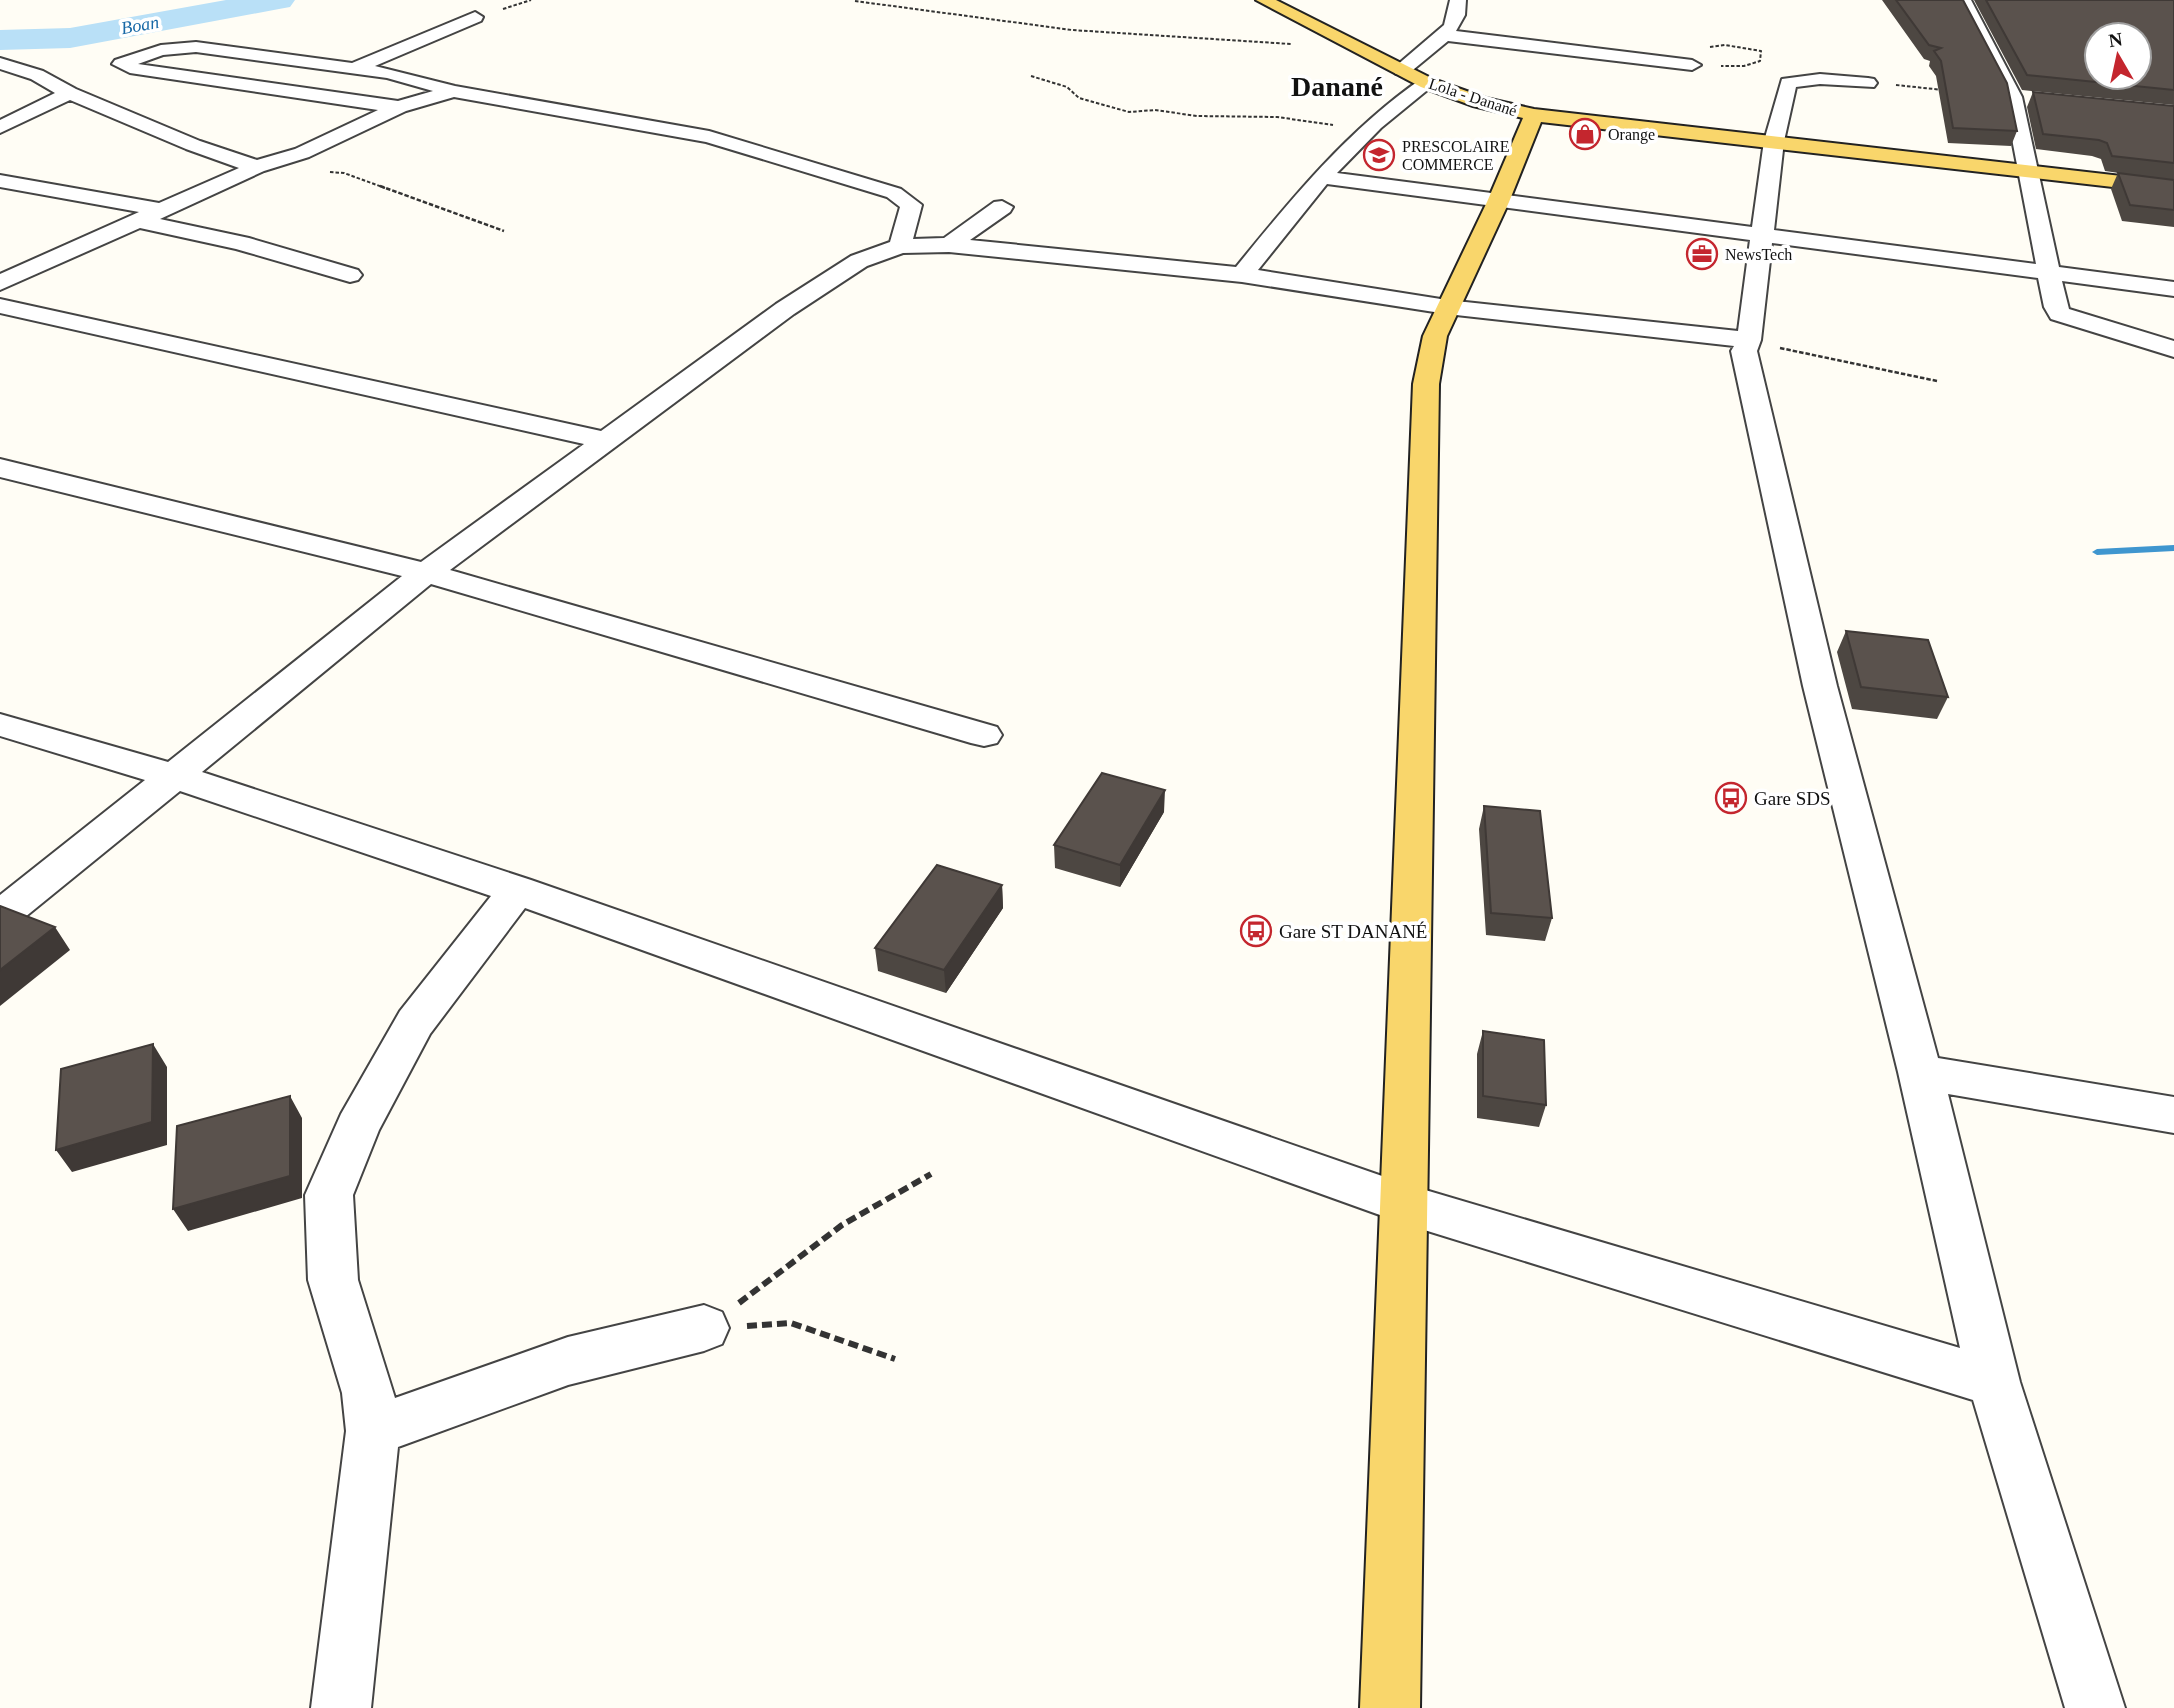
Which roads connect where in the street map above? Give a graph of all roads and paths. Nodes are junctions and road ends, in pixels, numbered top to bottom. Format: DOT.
graph roads {
  1 [pos="1264,0"];
  2 [pos="1963,0"];
  3 [pos="855,1"];
  4 [pos="1462,9"];
  5 [pos="475,17"];
  6 [pos="1444,35"];
  7 [pos="1355,47"];
  8 [pos="1702,48"];
  9 [pos="1597,56"];
  10 [pos="0,63"];
  11 [pos="1692,65"];
  12 [pos="353,69"];
  13 [pos="1402,70"];
  14 [pos="1031,76"];
  15 [pos="1427,83"];
  16 [pos="1868,83"];
  17 [pos="453,91"];
  18 [pos="69,93"];
  19 [pos="2020,98"];
  20 [pos="400,107"];
  21 [pos="1534,115"];
  22 [pos="0,127"];
  23 [pos="1364,130"];
  24 [pos="1774,141"];
  25 [pos="257,167"];
  26 [pos="2029,170"];
  27 [pos="1321,177"];
  28 [pos="0,181"];
  29 [pos="2174,188"];
  30 [pos="1498,202"];
  31 [pos="1002,207"];
  32 [pos="162,209"];
  33 [pos="139,221"];
  34 [pos="504,231"];
  35 [pos="1762,236"];
  36 [pos="949,245"];
  37 [pos="900,246"];
  38 [pos="2049,272"];
  39 [pos="350,275"];
  40 [pos="1242,275"];
  41 [pos="0,283"];
  42 [pos="2174,289"];
  43 [pos="0,306"];
  44 [pos="1447,307"];
  45 [pos="1749,340"];
  46 [pos="2174,349"];
  47 [pos="1937,381"];
  48 [pos="605,440"];
  49 [pos="0,468"];
  50 [pos="426,573"];
  51 [pos="0,725"];
  52 [pos="984,735"];
  53 [pos="174,776"];
  54 [pos="517,890"];
  55 [pos="0,916"];
  56 [pos="1920,1072"];
  57 [pos="2174,1115"];
  58 [pos="931,1174"];
  59 [pos="1405,1204"];
  60 [pos="704,1328"];
  61 [pos="895,1359"];
  62 [pos="1994,1382"];
  63 [pos="373,1431"];
  64 [pos="341,1708"];
  65 [pos="1390,1708"];
  66 [pos="2095,1708"];
  1 -- 7 [label="main road, Lola - Danané"];
  2 -- 19 [label="street"];
  3 -- 7 [label="path"];
  4 -- 6 [label="street"];
  5 -- 12 [label="street"];
  6 -- 9 [label="street"];
  6 -- 13 [label="street"];
  7 -- 13 [label="main road, Lola - Danané"];
  8 -- 9 [label="street"];
  8 -- 11 [label="path"];
  9 -- 11 [label="street"];
  10 -- 18 [label="street"];
  12 -- 17 [label="street"];
  12 -- 20 [label="street"];
  13 -- 15 [label="main road, Lola - Danané"];
  14 -- 23 [label="path"];
  15 -- 21 [label="main road, Lola - Danané"];
  15 -- 23 [label="street"];
  16 -- 19 [label="path"];
  16 -- 24 [label="street"];
  17 -- 20 [label="street"];
  17 -- 37 [label="street"];
  18 -- 22 [label="street"];
  18 -- 25 [label="street"];
  19 -- 26 [label="street"];
  20 -- 25 [label="street"];
  21 -- 24 [label="main road, Lola - Danané"];
  21 -- 30 [label="main road"];
  23 -- 27 [label="street"];
  24 -- 26 [label="main road, Lola - Danané"];
  24 -- 35 [label="street"];
  25 -- 32 [label="street"];
  25 -- 34 [label="path"];
  26 -- 29 [label="main road, Lola - Danané"];
  26 -- 38 [label="street"];
  27 -- 30 [label="street"];
  27 -- 40 [label="street"];
  28 -- 32 [label="street"];
  30 -- 35 [label="street"];
  30 -- 44 [label="main road"];
  31 -- 36 [label="street"];
  32 -- 33 [label="street"];
  33 -- 39 [label="street"];
  33 -- 41 [label="street"];
  35 -- 38 [label="street"];
  35 -- 45 [label="street"];
  36 -- 37 [label="street"];
  36 -- 40 [label="street"];
  37 -- 48 [label="street"];
  38 -- 42 [label="street"];
  38 -- 46 [label="street"];
  40 -- 44 [label="street"];
  43 -- 48 [label="street"];
  44 -- 45 [label="street"];
  44 -- 59 [label="main road"];
  45 -- 47 [label="path"];
  45 -- 56 [label="street"];
  48 -- 50 [label="street"];
  49 -- 50 [label="street"];
  50 -- 52 [label="street"];
  50 -- 53 [label="street"];
  51 -- 53 [label="street"];
  53 -- 54 [label="street"];
  53 -- 55 [label="street"];
  54 -- 59 [label="street"];
  54 -- 63 [label="street"];
  56 -- 57 [label="street"];
  56 -- 62 [label="street"];
  58 -- 60 [label="path"];
  59 -- 62 [label="street"];
  59 -- 65 [label="main road"];
  60 -- 61 [label="path"];
  60 -- 63 [label="street"];
  62 -- 66 [label="street"];
  63 -- 64 [label="street"];
}
